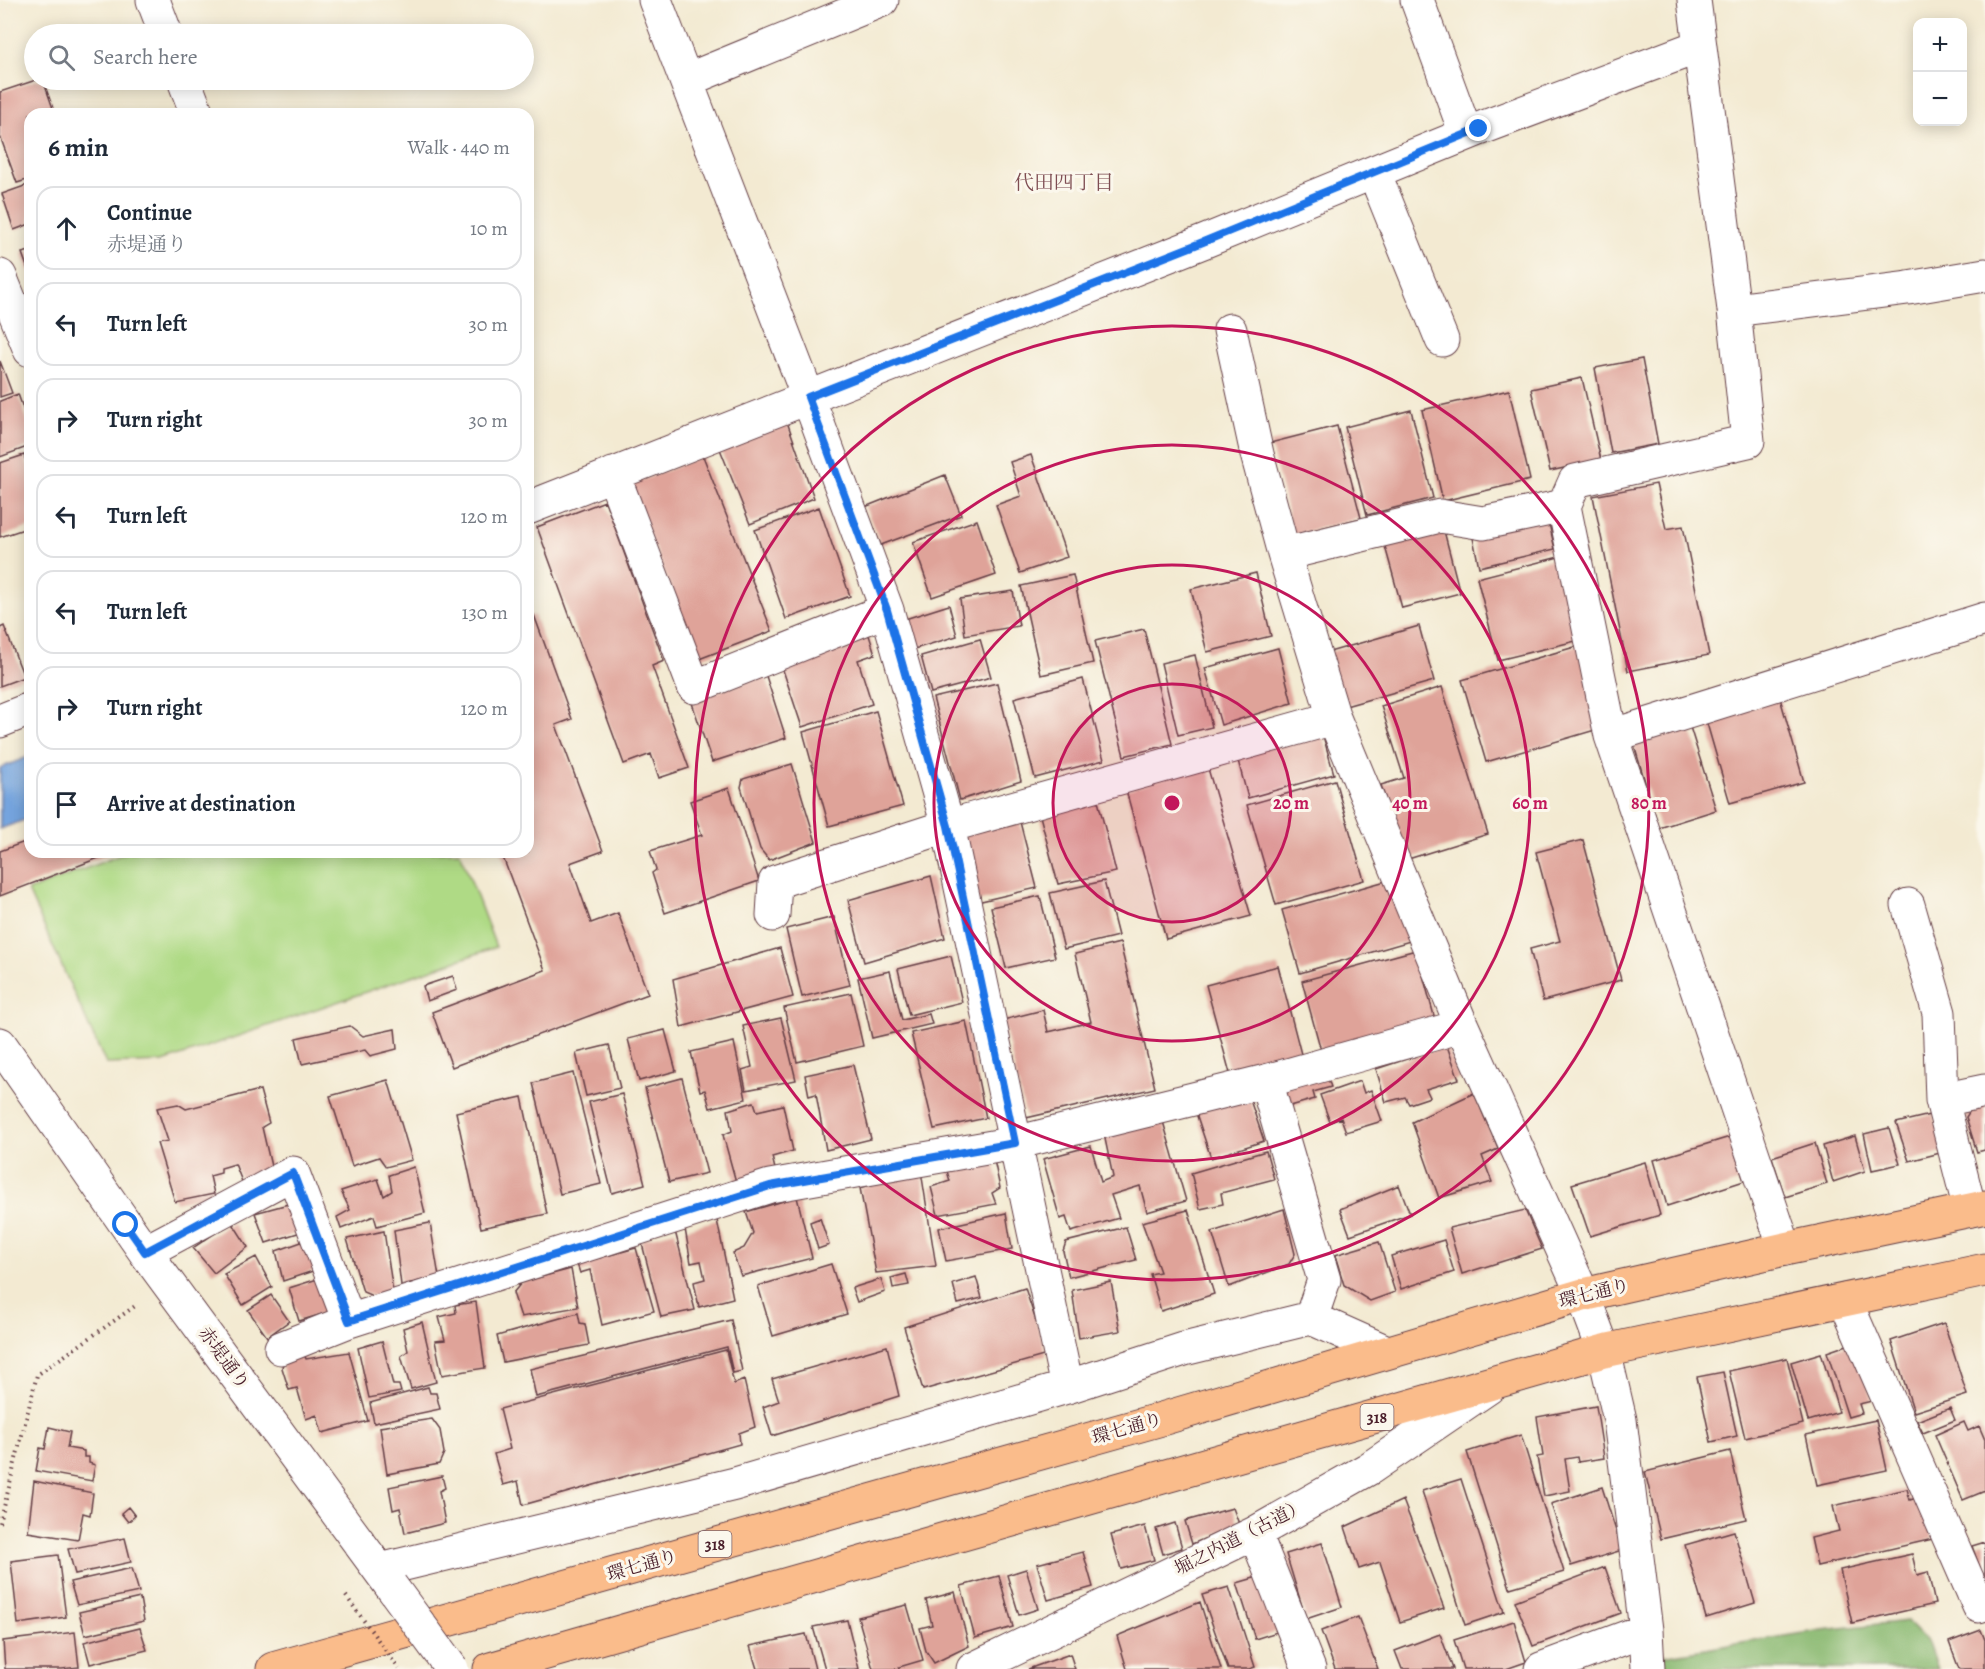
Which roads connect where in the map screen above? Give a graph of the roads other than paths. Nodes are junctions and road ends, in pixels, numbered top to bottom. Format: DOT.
graph roads {
  1 [pos="153,0"];
  2 [pos="655,0"];
  3 [pos="882,0"];
  4 [pos="1417,0"];
  5 [pos="1694,0"];
  6 [pos="162,24"];
  7 [pos="1700,46"];
  8 [pos="687,80"];
  9 [pos="188,90"];
  10 [pos="195,108"];
  11 [pos="1466,134"];
  12 [pos="1374,172"];
  13 [pos="1985,275"];
  14 [pos="0,276"];
  15 [pos="1734,310"];
  16 [pos="1230,330"];
  17 [pos="24,335"];
  18 [pos="1442,340"];
  19 [pos="808,397"];
  20 [pos="613,474"];
  21 [pos="534,506"];
  22 [pos="1564,506"];
  23 [pos="1284,554"];
  24 [pos="887,610"];
  25 [pos="1985,619"];
  26 [pos="24,711"];
  27 [pos="1334,718"];
  28 [pos="0,720"];
  29 [pos="1611,736"];
  30 [pos="948,826"];
  31 [pos="1908,905"];
  32 [pos="773,915"];
  33 [pos="1462,1026"];
  34 [pos="0,1044"];
  35 [pos="1266,1081"];
  36 [pos="1985,1091"];
  37 [pos="1942,1100"];
  38 [pos="1015,1143"];
  39 [pos="1977,1209"];
  40 [pos="1785,1249"];
  41 [pos="145,1252"];
  42 [pos="1985,1270"];
  43 [pos="1583,1294"];
  44 [pos="1845,1300"];
  45 [pos="1311,1318"];
  46 [pos="349,1321"];
  47 [pos="281,1348"];
  48 [pos="1604,1351"];
  49 [pos="1387,1352"];
  50 [pos="1494,1383"];
  51 [pos="1067,1387"];
  52 [pos="1255,1533"];
  53 [pos="385,1578"];
  54 [pos="1985,1603"];
  55 [pos="1646,1630"];
  56 [pos="988,1666"];
  57 [pos="273,1669"];
  58 [pos="452,1669"];
  59 [pos="490,1669"];
  60 [pos="1309,1669"];
  61 [pos="1541,1669"];
  62 [pos="1648,1669"];
  1 -- 6 [label="street"];
  2 -- 8 [label="street"];
  3 -- 8 [label="street"];
  4 -- 11 [label="street"];
  5 -- 7 [label="street"];
  7 -- 11 [label="street"];
  7 -- 15 [label="street"];
  8 -- 19 [label="street"];
  9 -- 10 [label="street"];
  11 -- 12 [label="street"];
  12 -- 18 [label="street"];
  12 -- 19 [label="street"];
  13 -- 15 [label="street"];
  14 -- 17 [label="street"];
  15 -- 22 [label="street"];
  16 -- 23 [label="street"];
  19 -- 20 [label="street"];
  19 -- 24 [label="street"];
  20 -- 21 [label="street"];
  20 -- 24 [label="street"];
  22 -- 23 [label="street"];
  22 -- 29 [label="street"];
  23 -- 27 [label="street"];
  24 -- 30 [label="street"];
  25 -- 29 [label="street"];
  26 -- 28 [label="street"];
  27 -- 30 [label="street"];
  27 -- 33 [label="street"];
  29 -- 40 [label="street"];
  30 -- 32 [label="street"];
  30 -- 38 [label="street"];
  31 -- 37 [label="street"];
  33 -- 35 [label="street"];
  33 -- 43 [label="street"];
  34 -- 41 [label="street, 赤堤通り"];
  35 -- 38 [label="street"];
  35 -- 45 [label="street"];
  36 -- 37 [label="street"];
  37 -- 39 [label="street"];
  38 -- 46 [label="street"];
  38 -- 51 [label="street"];
  39 -- 40 [label="main road, 環七通り / 318"];
  40 -- 43 [label="main road, 環七通り / 318"];
  41 -- 46 [label="street"];
  41 -- 53 [label="street, 赤堤通り"];
  42 -- 44 [label="main road, 318"];
  43 -- 48 [label="street"];
  43 -- 49 [label="main road, 環七通り / 318"];
  44 -- 48 [label="main road, 318"];
  44 -- 54 [label="street"];
  45 -- 49 [label="street"];
  45 -- 51 [label="street"];
  46 -- 47 [label="street"];
  48 -- 50 [label="main road, 318"];
  48 -- 55 [label="street"];
  49 -- 57 [label="main road, 環七通り / 318"];
  50 -- 52 [label="street, 堀之内道（古道）"];
  50 -- 59 [label="main road, 318"];
  51 -- 53 [label="street"];
  52 -- 56 [label="street, 堀之内道（古道）"];
  52 -- 60 [label="street"];
  53 -- 58 [label="street, 赤堤通り, bridge"];
  55 -- 61 [label="street"];
  55 -- 62 [label="street"];
}
